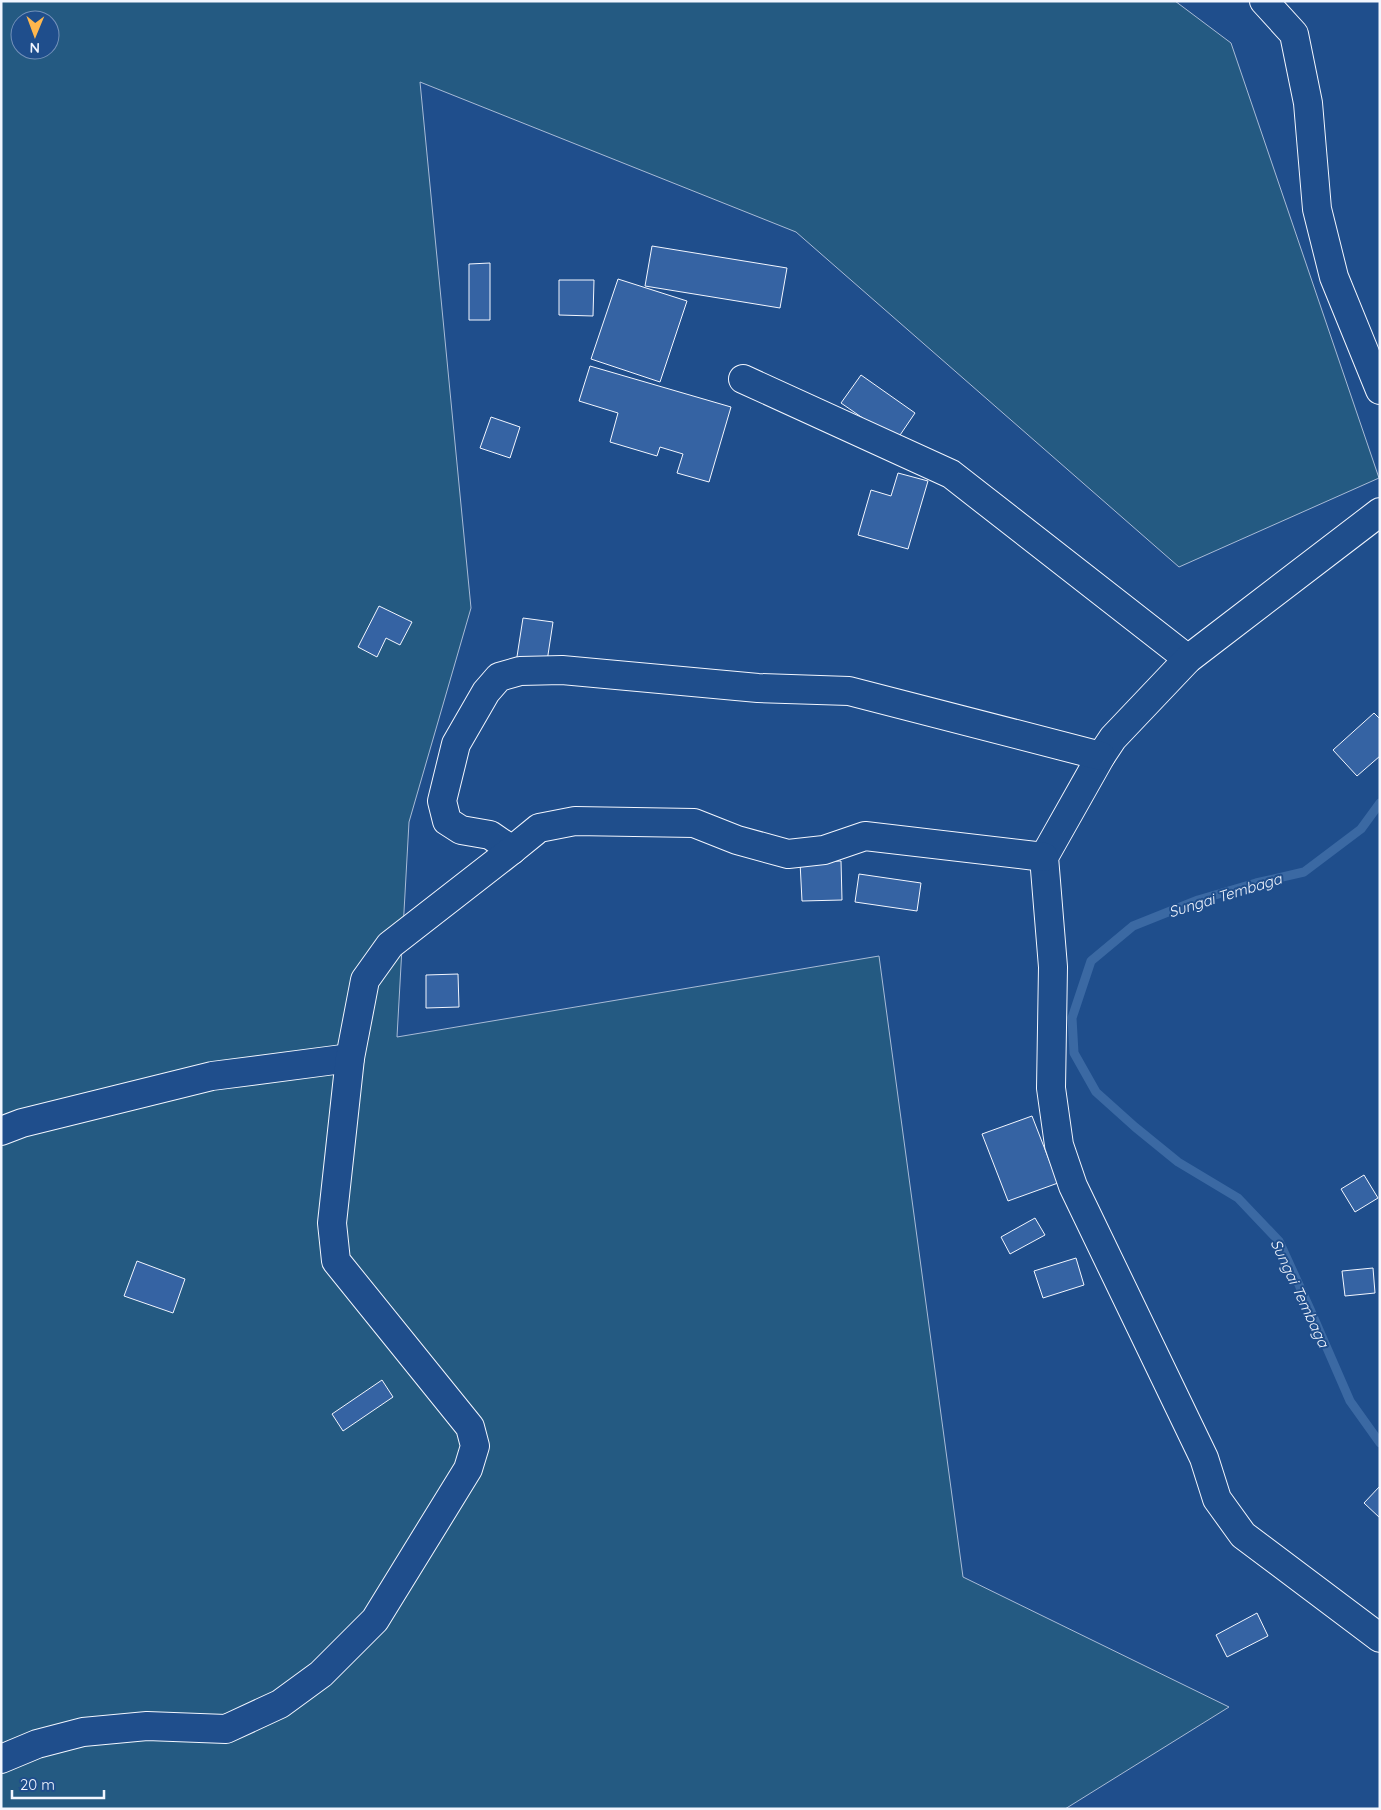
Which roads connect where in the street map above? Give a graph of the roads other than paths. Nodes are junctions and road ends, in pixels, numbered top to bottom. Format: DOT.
graph roads {
  1 [pos="1264,1"];
  2 [pos="743,379"];
  3 [pos="1380,390"];
  4 [pos="1380,512"];
  5 [pos="1188,659"];
  6 [pos="1101,756"];
  7 [pos="512,850"];
  8 [pos="1044,857"];
  9 [pos="350,1058"];
  10 [pos="1,1131"];
  11 [pos="1380,1638"];
  12 [pos="1,1759"];
  1 -- 3 [label="street"];
  2 -- 5 [label="street"];
  4 -- 5 [label="street"];
  5 -- 6 [label="street"];
  6 -- 7 [label="street"];
  6 -- 8 [label="street"];
  7 -- 8 [label="street"];
  7 -- 9 [label="street"];
  8 -- 11 [label="street"];
  9 -- 10 [label="street"];
  9 -- 12 [label="street"];
}
